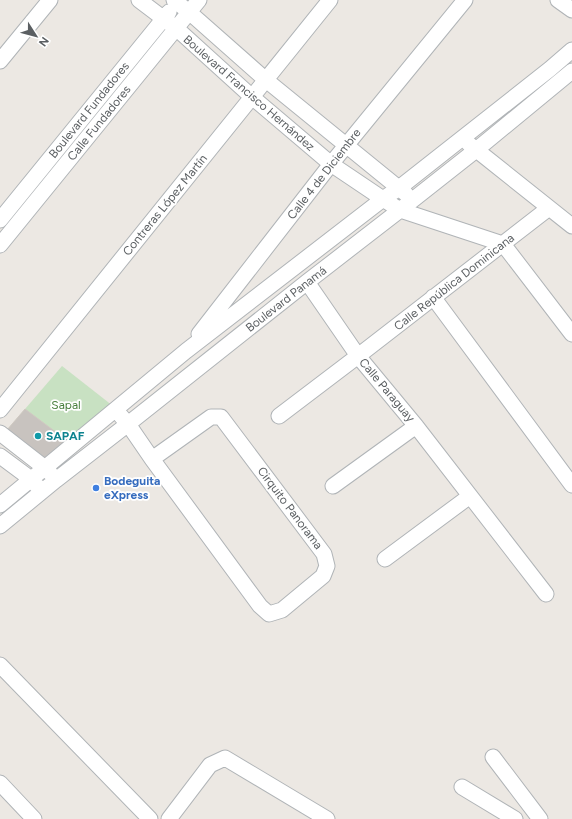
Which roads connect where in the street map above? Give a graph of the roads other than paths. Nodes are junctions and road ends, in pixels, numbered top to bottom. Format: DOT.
graph roads {
  1 [pos="50,0"];
  2 [pos="139,0"];
  3 [pos="199,0"];
  4 [pos="330,0"];
  5 [pos="466,0"];
  6 [pos="558,0"];
  7 [pos="177,1"];
  8 [pos="572,10"];
  9 [pos="189,12"];
  10 [pos="164,18"];
  11 [pos="176,28"];
  12 [pos="572,50"];
  13 [pos="0,61"];
  14 [pos="550,69"];
  15 [pos="266,80"];
  16 [pos="568,80"];
  17 [pos="252,97"];
  18 [pos="462,138"];
  19 [pos="346,146"];
  20 [pos="476,150"];
  21 [pos="331,164"];
  22 [pos="399,188"];
  23 [pos="383,199"];
  24 [pos="413,200"];
  25 [pos="549,208"];
  26 [pos="400,210"];
  27 [pos="423,217"];
  28 [pos="0,220"];
  29 [pos="572,226"];
  30 [pos="503,244"];
  31 [pos="0,245"];
  32 [pos="307,282"];
  33 [pos="433,297"];
  34 [pos="572,334"];
  35 [pos="186,351"];
  36 [pos="358,356"];
  37 [pos="0,410"];
  38 [pos="116,410"];
  39 [pos="278,416"];
  40 [pos="128,424"];
  41 [pos="416,426"];
  42 [pos="0,433"];
  43 [pos="0,456"];
  44 [pos="152,460"];
  45 [pos="45,468"];
  46 [pos="31,479"];
  47 [pos="56,480"];
  48 [pos="572,485"];
  49 [pos="333,486"];
  50 [pos="42,491"];
  51 [pos="470,496"];
  52 [pos="0,505"];
  53 [pos="0,526"];
  54 [pos="385,559"];
  55 [pos="546,594"];
  56 [pos="0,665"];
  57 [pos="493,757"];
  58 [pos="0,783"];
  59 [pos="462,787"];
  60 [pos="34,819"];
  61 [pos="150,819"];
  62 [pos="169,819"];
  63 [pos="327,819"];
  64 [pos="515,819"];
  65 [pos="540,819"];
  1 -- 13 [label="street"];
  2 -- 10 [label="street, Boulevard Francisco Hernández"];
  3 -- 9 [label="street, Calle Fundadores"];
  4 -- 15 [label="street, Contreras López Martín"];
  5 -- 19 [label="street, Calle 4 de Diciembre"];
  6 -- 8 [label="street"];
  7 -- 9 [label="street, Boulevard Francisco Hernández"];
  7 -- 10 [label="street, Boulevard Fundadores"];
  9 -- 11 [label="street, Calle Fundadores"];
  9 -- 15 [label="street, Boulevard Francisco Hernández"];
  10 -- 11 [label="street, Boulevard Francisco Hernández"];
  10 -- 28 [label="street, Boulevard Fundadores"];
  11 -- 17 [label="street, Boulevard Francisco Hernández"];
  11 -- 31 [label="street, Calle Fundadores"];
  12 -- 14 [label="street, Boulevard Panamá"];
  14 -- 16 [label="street"];
  14 -- 18 [label="street, Boulevard Panamá"];
  15 -- 17 [label="street, Contreras López Martín"];
  15 -- 19 [label="street, Boulevard Francisco Hernández"];
  16 -- 20 [label="street, Boulevard Panamá"];
  17 -- 21 [label="street, Boulevard Francisco Hernández"];
  17 -- 37 [label="street, Contreras López Martín"];
  18 -- 20 [label="street"];
  18 -- 22 [label="street, Boulevard Panamá"];
  19 -- 21 [label="street, Calle 4 de Diciembre"];
  19 -- 22 [label="street, Boulevard Francisco Hernández"];
  20 -- 24 [label="street, Boulevard Panamá"];
  20 -- 25 [label="street"];
  21 -- 23 [label="street, Boulevard Francisco Hernández"];
  21 -- 35 [label="street, Calle 4 de Diciembre"];
  22 -- 23 [label="street, Boulevard Panamá"];
  22 -- 24 [label="street, Boulevard Francisco Hernández"];
  23 -- 26 [label="street, Boulevard Francisco Hernández"];
  23 -- 35 [label="street, Boulevard Panamá"];
  24 -- 26 [label="street, Boulevard Panamá"];
  24 -- 27 [label="street, Boulevard Francisco Hernández"];
  25 -- 29 [label="street"];
  25 -- 30 [label="street, Calle República Dominicana"];
  26 -- 27 [label="street, Boulevard Francisco Hernández"];
  26 -- 32 [label="street, Boulevard Panamá"];
  27 -- 30 [label="street, Boulevard Francisco Hernández"];
  30 -- 33 [label="street, Calle República Dominicana"];
  30 -- 34 [label="street"];
  32 -- 36 [label="street, Calle Paraguay"];
  32 -- 40 [label="street, Boulevard Panamá"];
  33 -- 36 [label="street, Calle República Dominicana"];
  33 -- 48 [label="street"];
  35 -- 38 [label="street, Boulevard Panamá"];
  36 -- 39 [label="street, Calle República Dominicana"];
  36 -- 41 [label="street, Calle Paraguay"];
  38 -- 40 [label="street, Cirquito Panorama"];
  38 -- 45 [label="street, Boulevard Panamá"];
  40 -- 44 [label="street, Cirquito Panorama"];
  40 -- 47 [label="street, Boulevard Panamá"];
  41 -- 49 [label="street"];
  41 -- 51 [label="street, Calle Paraguay"];
  42 -- 45 [label="street"];
  43 -- 46 [label="street"];
  44 -- 44 [label="street, Cirquito Panorama"];
  45 -- 46 [label="street, Boulevard Panamá"];
  45 -- 47 [label="street"];
  46 -- 50 [label="street"];
  46 -- 52 [label="street, Boulevard Panamá"];
  47 -- 50 [label="street, Boulevard Panamá"];
  50 -- 53 [label="street, Boulevard Panamá"];
  51 -- 54 [label="street"];
  51 -- 55 [label="street, Calle Paraguay"];
  56 -- 61 [label="street"];
  57 -- 65 [label="street"];
  58 -- 60 [label="street"];
  59 -- 64 [label="street"];
  62 -- 63 [label="street"];
}
